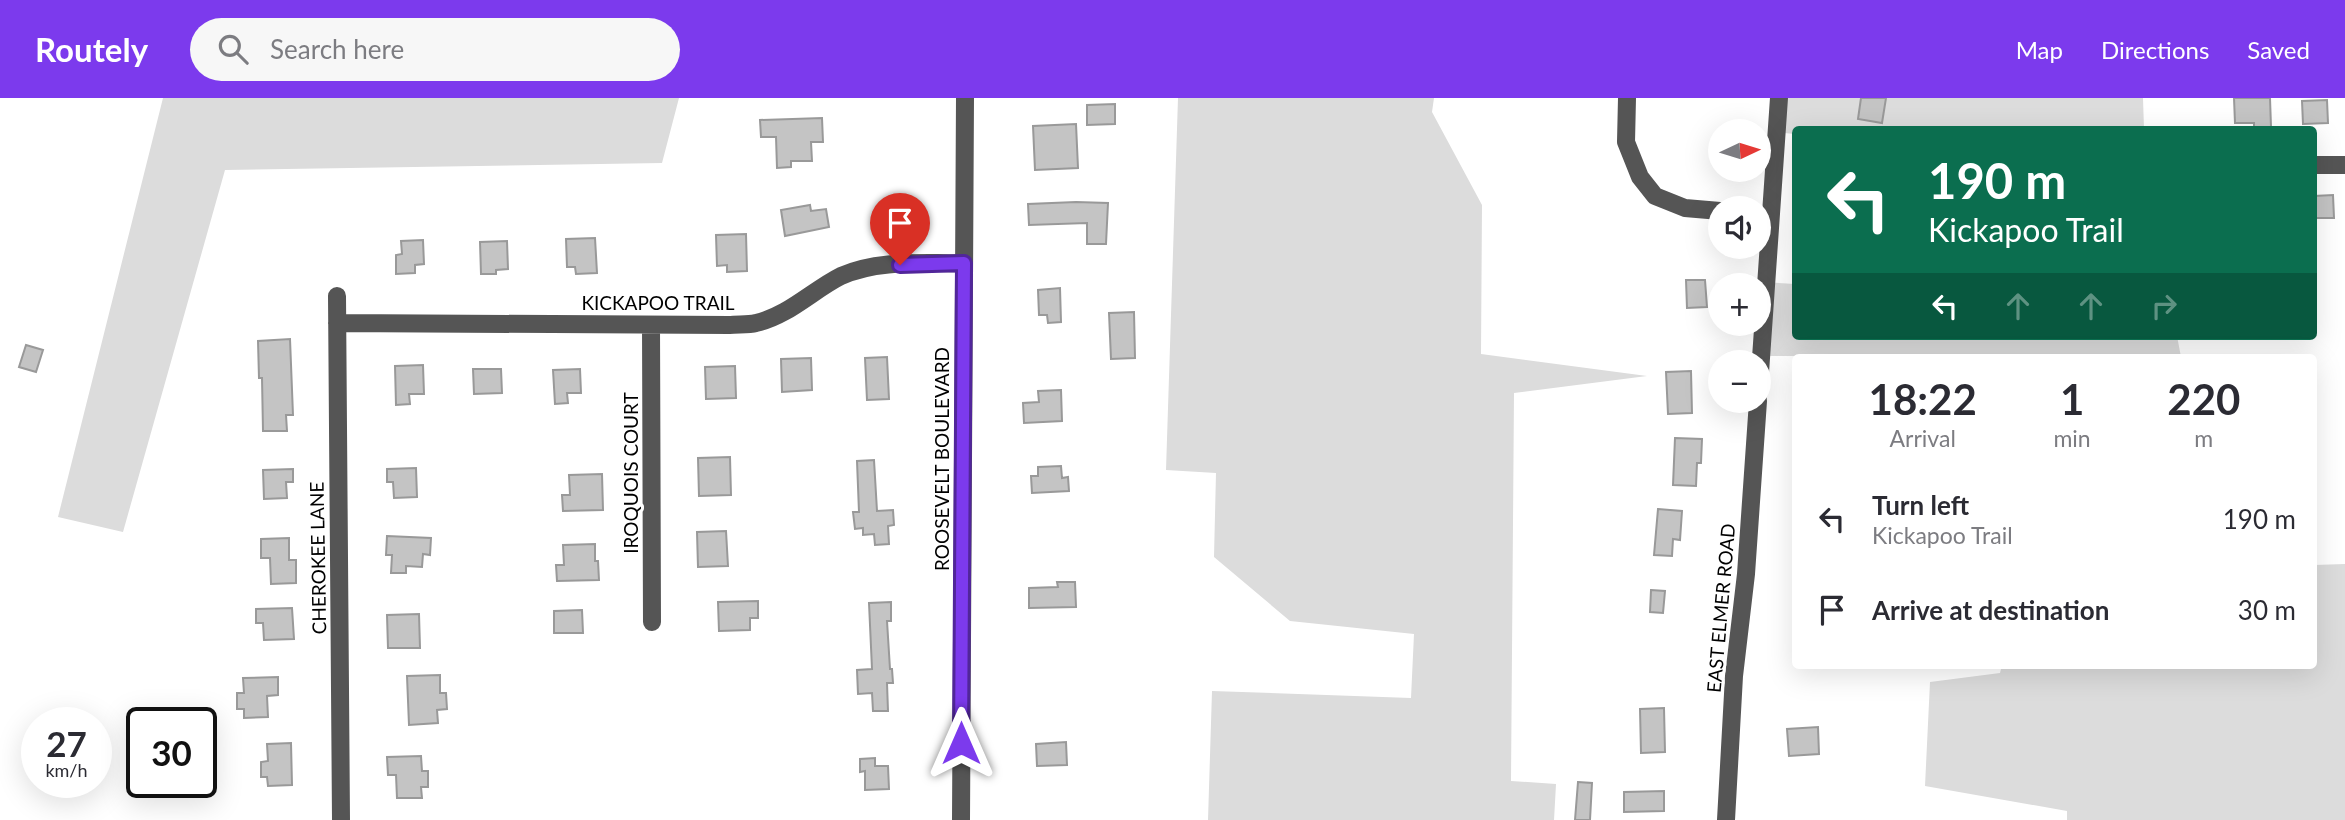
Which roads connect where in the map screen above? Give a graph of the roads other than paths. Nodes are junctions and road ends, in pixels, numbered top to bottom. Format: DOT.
graph roads {
  1 [pos="965,98"];
  2 [pos="1627,98"];
  3 [pos="1779,98"];
  4 [pos="2317,165"];
  5 [pos="2345,165"];
  6 [pos="1767,196"];
  7 [pos="1708,210"];
  8 [pos="1763,259"];
  9 [pos="964,263"];
  10 [pos="337,296"];
  11 [pos="337,323"];
  12 [pos="651,325"];
  13 [pos="1760,350"];
  14 [pos="1757,413"];
  15 [pos="652,622"];
  16 [pos="341,820"];
  17 [pos="961,820"];
  18 [pos="1726,820"];
  1 -- 9 [label="street, ROOSEVELT BOULEVARD"];
  2 -- 7 [label="street"];
  3 -- 6 [label="street"];
  4 -- 5 [label="street"];
  8 -- 13 [label="street"];
  9 -- 12 [label="street, KICKAPOO TRAIL"];
  9 -- 17 [label="street, ROOSEVELT BOULEVARD"];
  10 -- 11 [label="street, CHEROKEE LANE"];
  11 -- 12 [label="street, KICKAPOO TRAIL"];
  11 -- 16 [label="street, CHEROKEE LANE"];
  12 -- 15 [label="street, IROQUOIS COURT"];
  14 -- 18 [label="street, EAST ELMER ROAD"];
}
